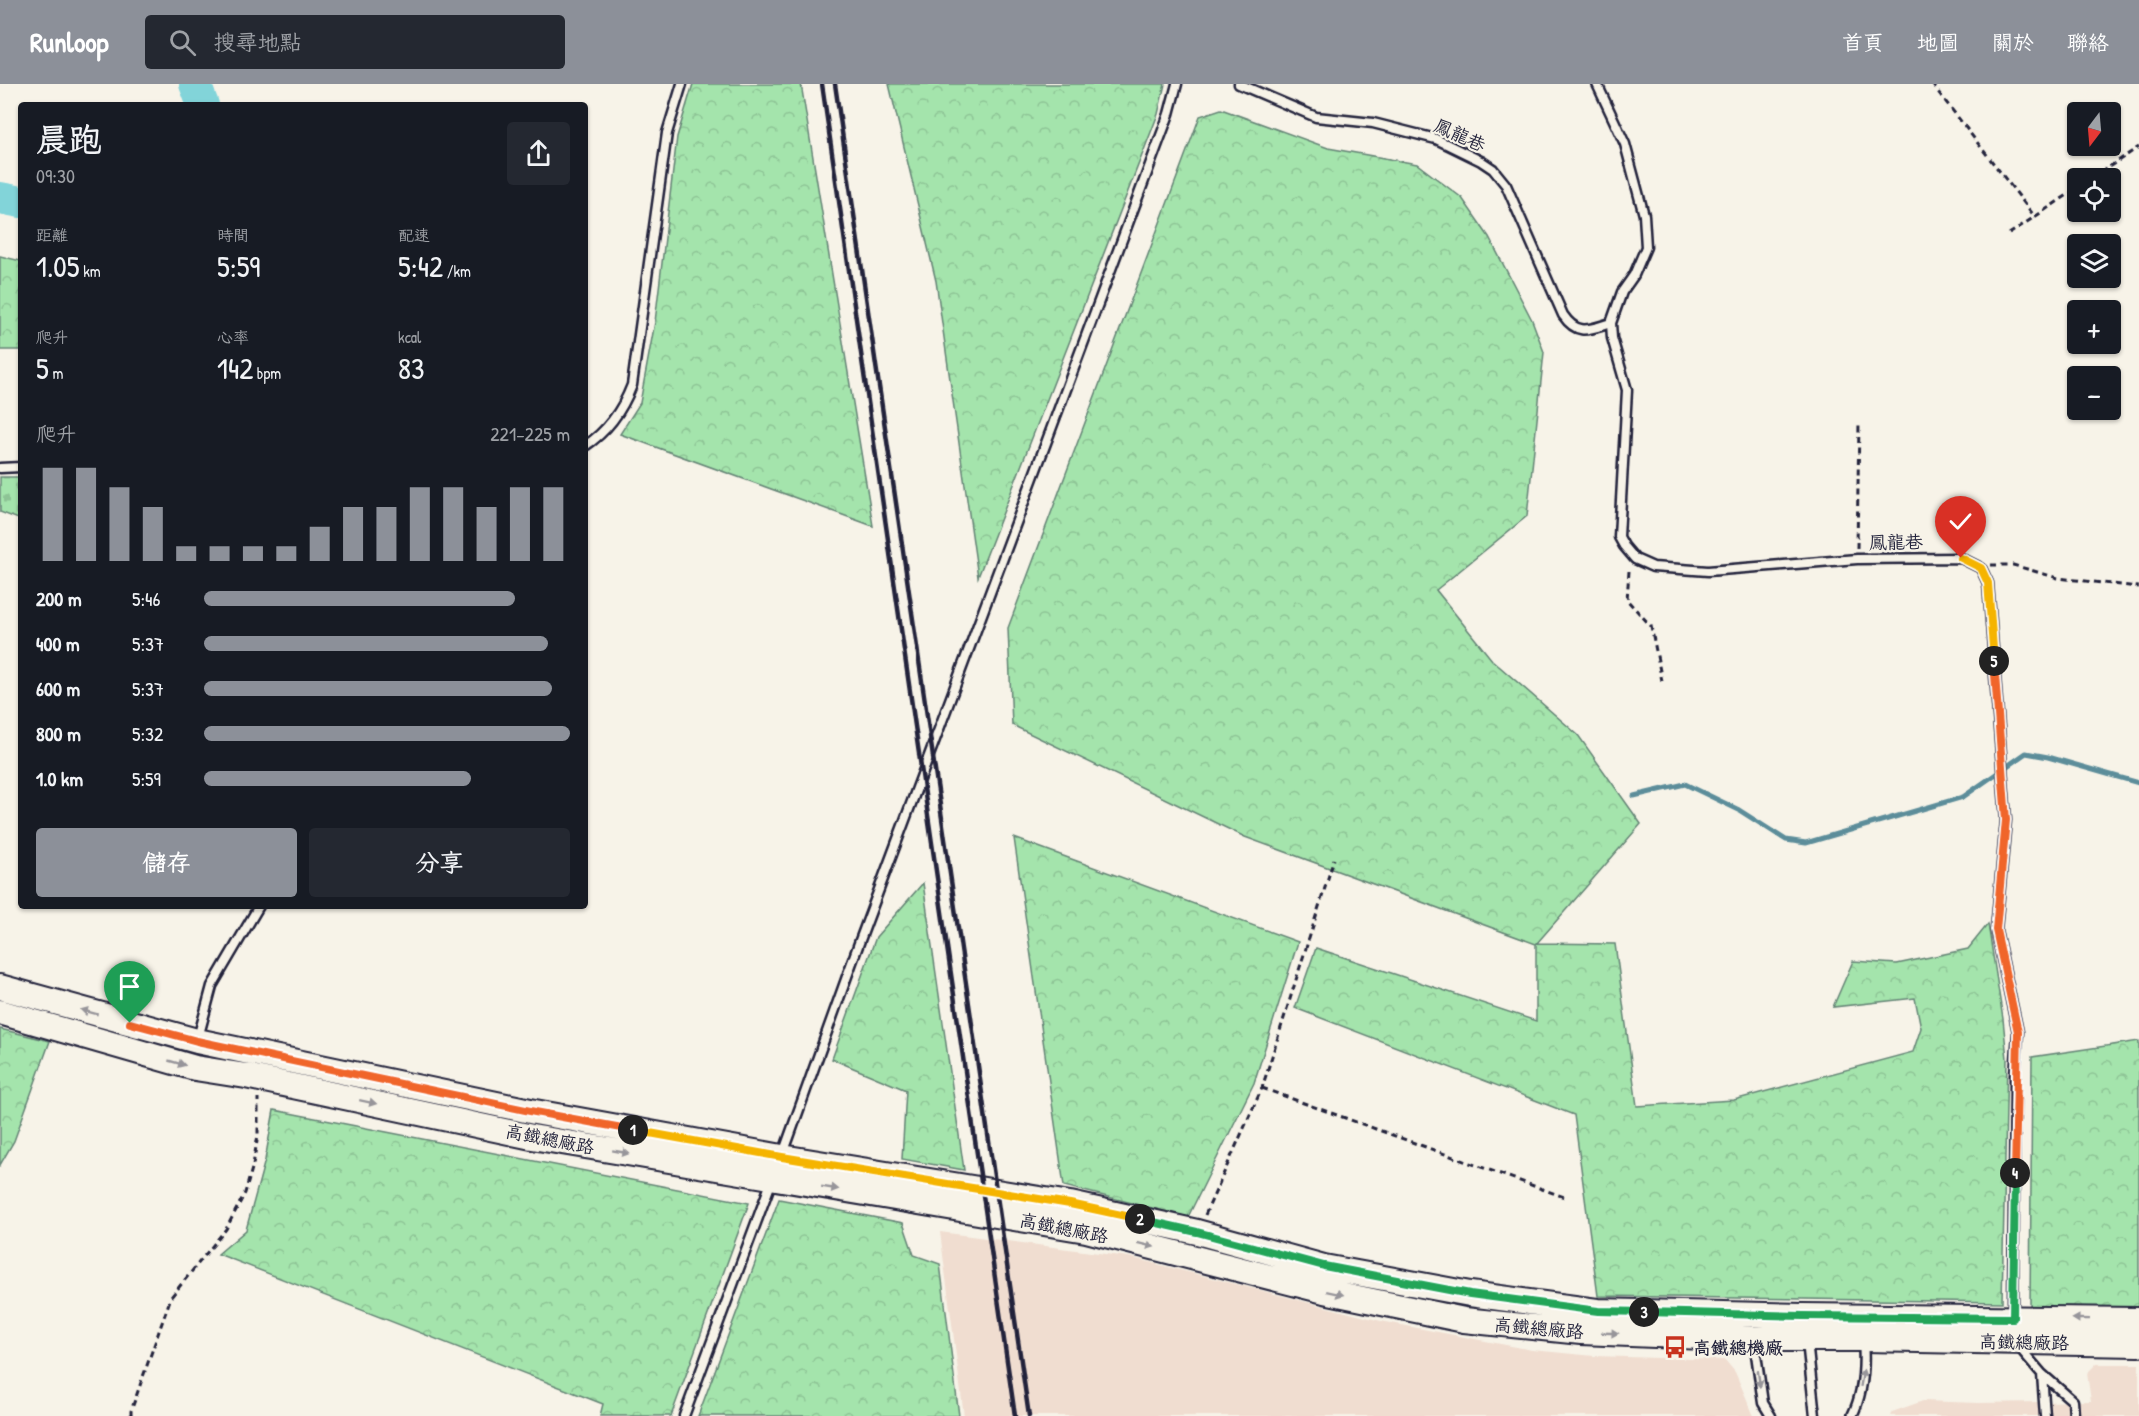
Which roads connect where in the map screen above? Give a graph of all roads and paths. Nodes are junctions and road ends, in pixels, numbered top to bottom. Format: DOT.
graph roads {
  1 [pos="682,84"];
  2 [pos="1177,84"];
  3 [pos="1239,84"];
  4 [pos="1597,84"];
  5 [pos="1932,84"];
  6 [pos="2139,147"];
  7 [pos="2107,168"];
  8 [pos="2067,195"];
  9 [pos="2034,217"];
  10 [pos="2009,234"];
  11 [pos="1611,323"];
  12 [pos="1859,423"];
  13 [pos="588,444"];
  14 [pos="18,467"];
  15 [pos="0,468"];
  16 [pos="1631,554"];
  17 [pos="1857,559"];
  18 [pos="1981,568"];
  19 [pos="2139,587"];
  20 [pos="1662,681"];
  21 [pos="1334,859"];
  22 [pos="257,909"];
  23 [pos="0,987"];
  24 [pos="0,1012"];
  25 [pos="197,1041"];
  26 [pos="246,1076"];
  27 [pos="1262,1088"];
  28 [pos="777,1168"];
  29 [pos="1567,1198"];
  30 [pos="1197,1232"];
  31 [pos="2013,1318"];
  32 [pos="2139,1320"];
  33 [pos="1805,1328"];
  34 [pos="1754,1339"];
  35 [pos="1863,1339"];
  36 [pos="2015,1341"];
  37 [pos="2139,1344"];
  38 [pos="2042,1374"];
  39 [pos="131,1416"];
  40 [pos="684,1416"];
  41 [pos="1770,1416"];
  42 [pos="1815,1416"];
  43 [pos="1852,1416"];
  44 [pos="2045,1416"];
  45 [pos="2074,1416"];
  1 -- 13 [label="lane"];
  2 -- 28 [label="lane"];
  3 -- 11 [label="lane, 鳳龍巷"];
  4 -- 11 [label="lane"];
  5 -- 9 [label="path"];
  6 -- 7 [label="path"];
  8 -- 9 [label="path"];
  9 -- 10 [label="path"];
  11 -- 16 [label="lane"];
  12 -- 17 [label="path"];
  14 -- 15 [label="lane"];
  16 -- 17 [label="lane, 鳳龍巷"];
  16 -- 20 [label="path"];
  17 -- 18 [label="lane, 鳳龍巷"];
  18 -- 19 [label="path"];
  18 -- 31 [label="lane"];
  21 -- 27 [label="path"];
  22 -- 25 [label="lane"];
  25 -- 23 [label="street, 高鐵總廠路, one-way"];
  24 -- 26 [label="street, 高鐵總廠路, one-way"];
  25 -- 28 [label="street, 高鐵總廠路"];
  26 -- 28 [label="street, 高鐵總廠路, one-way"];
  26 -- 39 [label="path"];
  27 -- 29 [label="path"];
  27 -- 30 [label="path"];
  28 -- 30 [label="street, 高鐵總廠路"];
  28 -- 34 [label="street, 高鐵總廠路, one-way"];
  28 -- 40 [label="lane"];
  30 -- 33 [label="street, 高鐵總廠路"];
  32 -- 31 [label="street, 高鐵總廠路, one-way"];
  31 -- 33 [label="street, 高鐵總廠路"];
  31 -- 36 [label="lane"];
  33 -- 34 [label="street, 高鐵總廠路"];
  33 -- 35 [label="street, 高鐵總廠路"];
  33 -- 42 [label="lane"];
  34 -- 41 [label="lane, one-way"];
  35 -- 36 [label="street, 高鐵總廠路"];
  43 -- 35 [label="lane, one-way"];
  36 -- 37 [label="street, 高鐵總廠路"];
  36 -- 38 [label="lane"];
  38 -- 44 [label="lane"];
  38 -- 45 [label="lane"];
}
